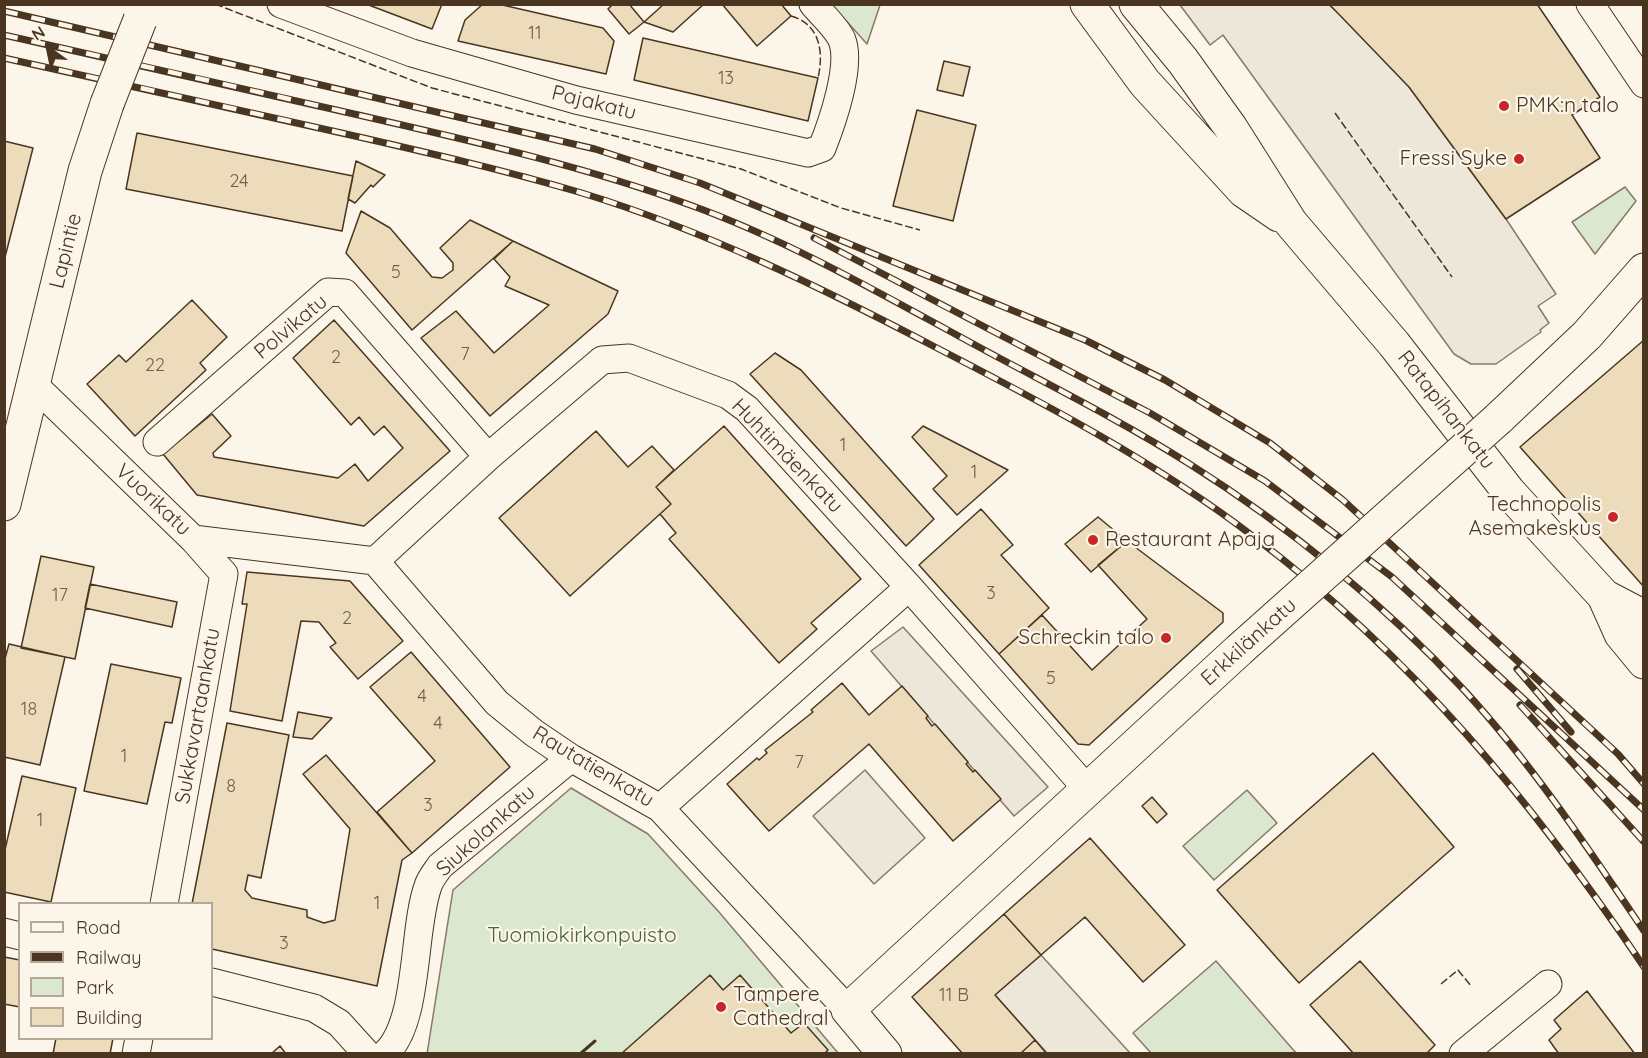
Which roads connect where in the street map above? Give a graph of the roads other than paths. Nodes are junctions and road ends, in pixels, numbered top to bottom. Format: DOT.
graph roads {
  1 [pos="281,4"];
  2 [pos="813,4"];
  3 [pos="1087,4"];
  4 [pos="1136,4"];
  5 [pos="1590,4"];
  6 [pos="143,12"];
  7 [pos="1644,84"];
  8 [pos="1291,223"];
  9 [pos="1644,270"];
  10 [pos="33,384"];
  11 [pos="157,442"];
  12 [pos="488,457"];
  13 [pos="4,504"];
  14 [pos="194,539"];
  15 [pos="375,561"];
  16 [pos="909,586"];
  17 [pos="1604,596"];
  18 [pos="1644,617"];
  19 [pos="1644,662"];
  20 [pos="571,758"];
  21 [pos="1088,790"];
  22 [pos="660,808"];
  23 [pos="164,902"];
  24 [pos="213,982"];
  25 [pos="1548,984"];
  26 [pos="848,1010"];
  27 [pos="367,1053"];
  28 [pos="385,1053"];
  29 [pos="885,1053"];
  30 [pos="1463,1053"];
  1 -- 2 [label="street, Pajakatu"];
  3 -- 8 [label="main road, Ratapihankatu"];
  4 -- 8 [label="main road, Ratapihankatu"];
  5 -- 7 [label="street"];
  6 -- 10 [label="main road, Lapintie, bridge"];
  8 -- 17 [label="main road, Ratapihankatu"];
  9 -- 21 [label="main road, Erkkilänkatu, bridge"];
  10 -- 13 [label="main road, Lapintie"];
  10 -- 14 [label="street, Vuorikatu"];
  11 -- 12 [label="street, Polvikatu"];
  12 -- 15 [label="street, Huhtimäenkatu"];
  12 -- 16 [label="street, Huhtimäenkatu"];
  14 -- 15 [label="street, Vuorikatu"];
  14 -- 23 [label="street, Sukkavartaankatu"];
  15 -- 20 [label="street, Rautatienkatu"];
  16 -- 21 [label="street, Huhtimäenkatu"];
  16 -- 22 [label="street"];
  17 -- 18 [label="main road, Ratapihankatu"];
  17 -- 19 [label="main road, Ratapihankatu"];
  20 -- 22 [label="street, Rautatienkatu"];
  20 -- 28 [label="street, Siukolankatu"];
  21 -- 26 [label="main road, Erkkilänkatu"];
  22 -- 26 [label="street, Rautatienkatu"];
  24 -- 27 [label="street"];
  25 -- 30 [label="street"];
  26 -- 29 [label="main road, Rautatienkatu"];
}
